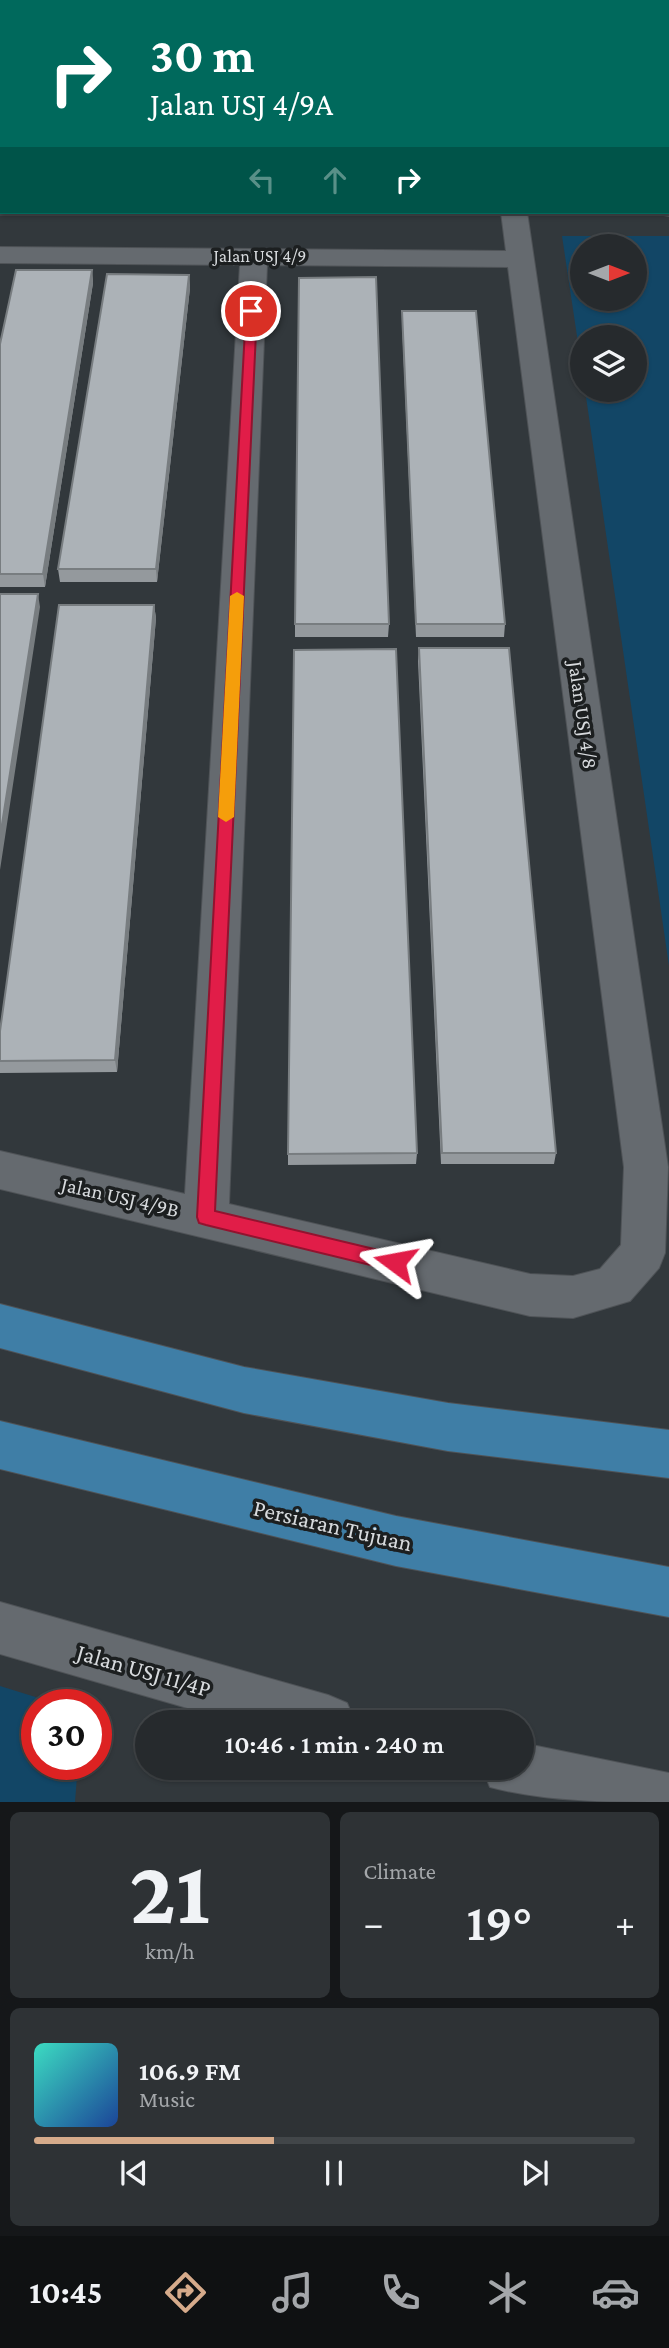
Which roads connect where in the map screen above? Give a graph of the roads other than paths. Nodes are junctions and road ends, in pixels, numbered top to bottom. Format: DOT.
graph roads {
  1 [pos="514,214"];
  2 [pos="0,255"];
  3 [pos="254,256"];
  4 [pos="520,259"];
  5 [pos="0,1170"];
  6 [pos="206,1217"];
  7 [pos="646,1218"];
  8 [pos="0,1326"];
  9 [pos="0,1445"];
  10 [pos="669,1454"];
  11 [pos="669,1592"];
  12 [pos="0,1628"];
  13 [pos="286,1710"];
  14 [pos="534,1773"];
  15 [pos="669,1800"];
  1 -- 4 [label="street, Jalan USJ 4/8"];
  2 -- 3 [label="street, Jalan USJ 4/9"];
  3 -- 4 [label="street, Jalan USJ 4/9"];
  3 -- 6 [label="street"];
  4 -- 7 [label="street, Jalan USJ 4/8"];
  5 -- 6 [label="street, Jalan USJ 4/9B"];
  6 -- 7 [label="street, Jalan USJ 4/9B"];
  8 -- 10 [label="main road"];
  9 -- 11 [label="main road, Persiaran Tujuan"];
  12 -- 13 [label="street, Jalan USJ 11/4P"];
  14 -- 15 [label="street"];
}
